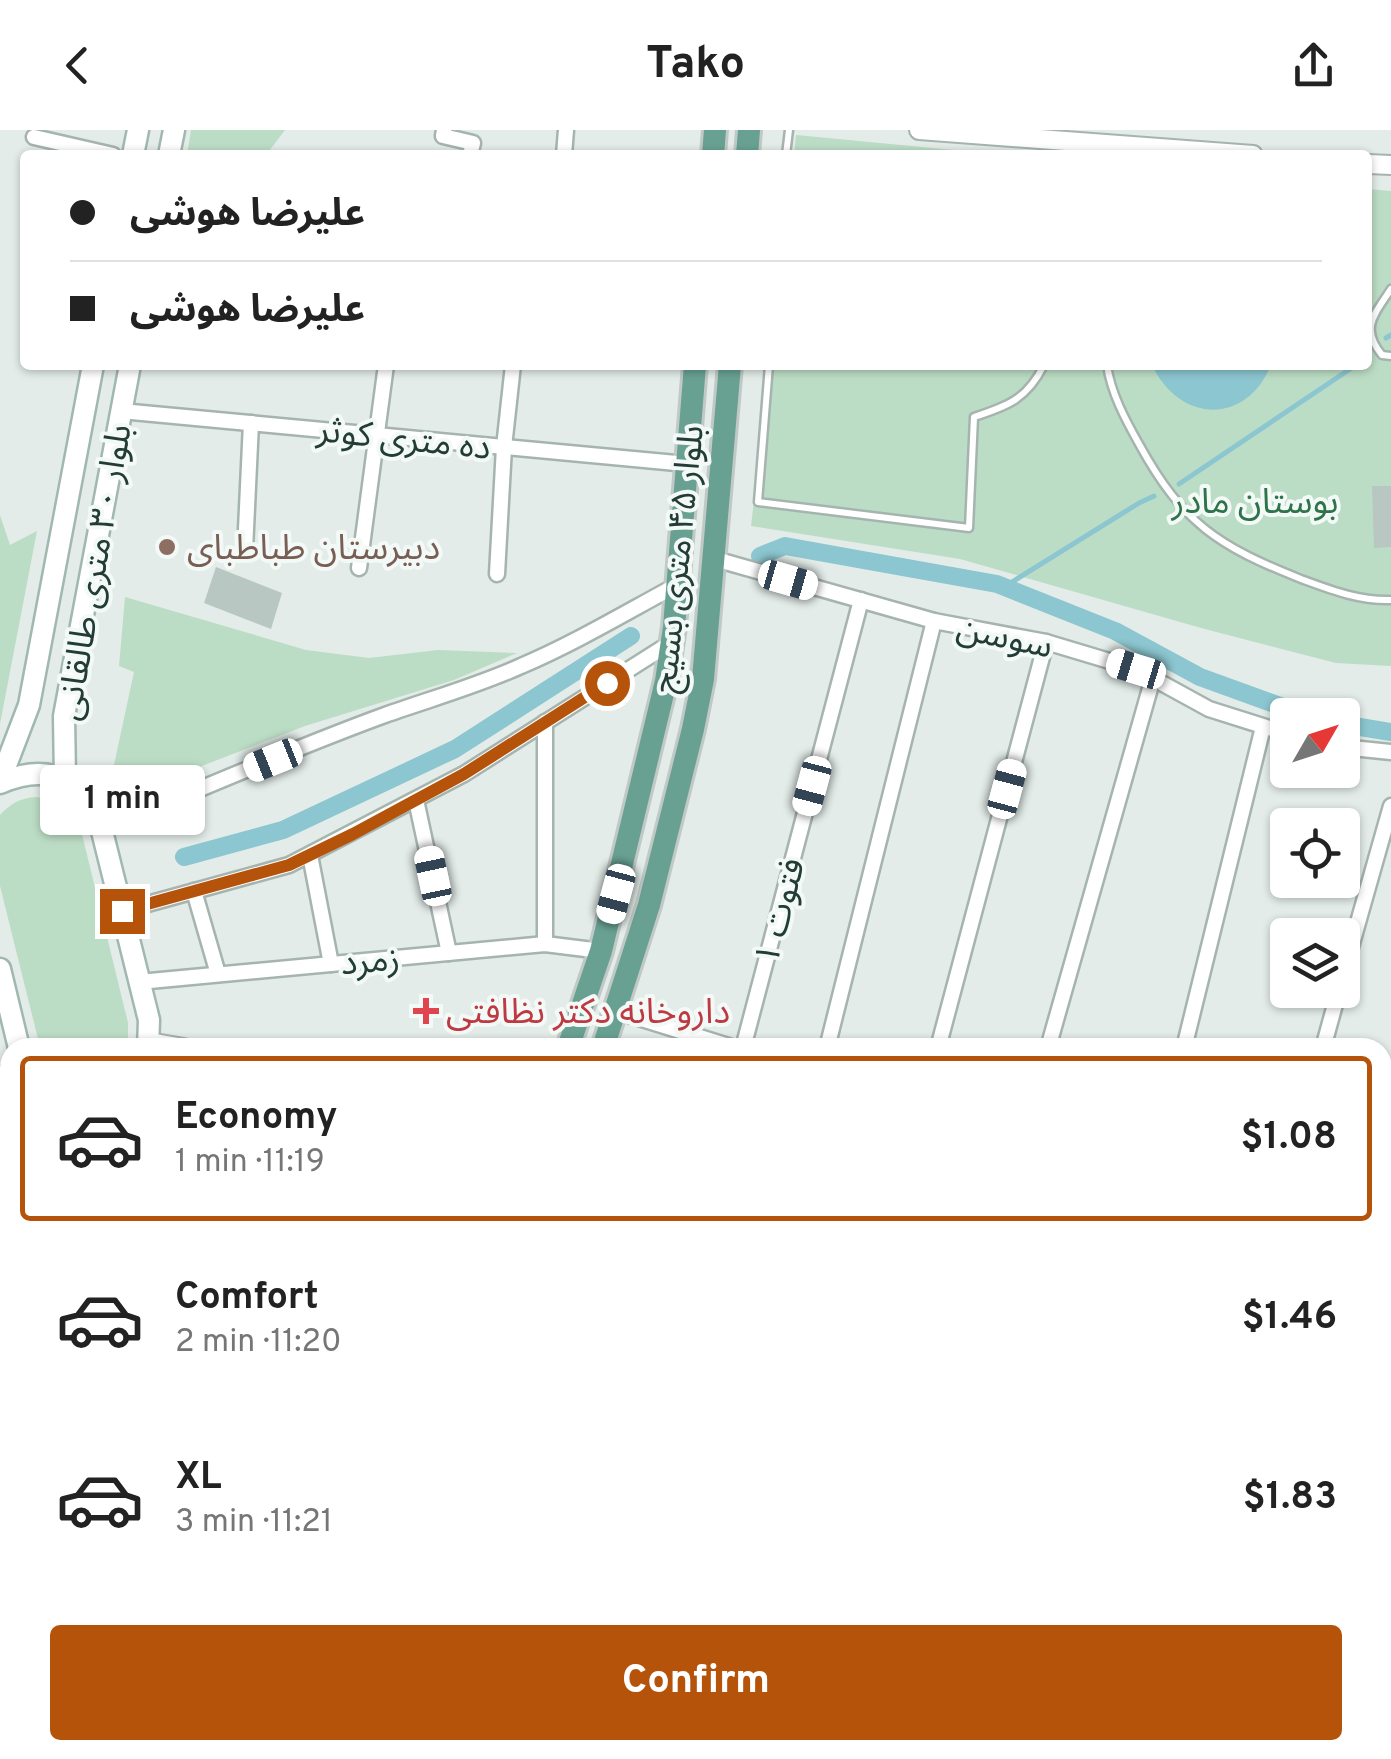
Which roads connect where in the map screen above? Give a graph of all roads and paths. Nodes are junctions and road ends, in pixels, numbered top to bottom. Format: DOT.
graph roads {
  1 [pos="444,130"];
  2 [pos="923,130"];
  3 [pos="34,137"];
  4 [pos="91,150"];
  5 [pos="471,150"];
  6 [pos="1187,150"];
  7 [pos="1391,289"];
  8 [pos="1372,319"];
  9 [pos="1372,337"];
  10 [pos="1391,356"];
  11 [pos="92,370"];
  12 [pos="129,370"];
  13 [pos="385,370"];
  14 [pos="513,370"];
  15 [pos="695,370"];
  16 [pos="730,370"];
  17 [pos="769,370"];
  18 [pos="1041,370"];
  19 [pos="1108,370"];
  20 [pos="121,410"];
  21 [pos="251,423"];
  22 [pos="376,435"];
  23 [pos="504,448"];
  24 [pos="687,464"];
  25 [pos="245,550"];
  26 [pos="715,560"];
  27 [pos="359,568"];
  28 [pos="497,574"];
  29 [pos="676,584"];
  30 [pos="861,600"];
  31 [pos="1391,600"];
  32 [pos="934,621"];
  33 [pos="672,642"];
  34 [pos="1046,642"];
  35 [pos="1153,678"];
  36 [pos="545,722"];
  37 [pos="1263,728"];
  38 [pos="1270,730"];
  39 [pos="1360,749"];
  40 [pos="1391,752"];
  41 [pos="65,779"];
  42 [pos="0,782"];
  43 [pos="416,800"];
  44 [pos="1391,806"];
  45 [pos="102,830"];
  46 [pos="310,855"];
  47 [pos="194,891"];
  48 [pos="616,894"];
  49 [pos="650,905"];
  50 [pos="122,911"];
  51 [pos="1359,918"];
  52 [pos="545,944"];
  53 [pos="602,951"];
  54 [pos="449,952"];
  55 [pos="331,964"];
  56 [pos="0,970"];
  57 [pos="218,974"];
  58 [pos="139,982"];
  59 [pos="1334,1008"];
  60 [pos="616,1011"];
  61 [pos="17,1038"];
  62 [pos="148,1038"];
  63 [pos="572,1038"];
  64 [pos="607,1038"];
  65 [pos="692,1038"];
  66 [pos="746,1038"];
  67 [pos="830,1038"];
  68 [pos="941,1038"];
  69 [pos="1051,1038"];
  70 [pos="1186,1038"];
  71 [pos="1326,1038"];
  1 -- 5 [label="street"];
  2 -- 6 [label="street"];
  3 -- 4 [label="street"];
  7 -- 8 [label="lane"];
  9 -- 10 [label="lane"];
  11 -- 42 [label="main road, بلوار ۳۰ متری طالقانی"];
  12 -- 20 [label="main road, بلوار ۳۰ متری طالقانی"];
  13 -- 22 [label="street"];
  14 -- 23 [label="street"];
  15 -- 24 [label="main road, بلوار ۴۵ متری بسیج"];
  16 -- 26 [label="main road, بلوار ۴۵ متری بسیج"];
  17 -- 18 [label="lane"];
  19 -- 31 [label="lane"];
  20 -- 21 [label="street, ده متری کوثر"];
  20 -- 41 [label="main road, بلوار ۳۰ متری طالقانی"];
  21 -- 22 [label="street, ده متری کوثر"];
  21 -- 25 [label="street"];
  22 -- 23 [label="street, ده متری کوثر"];
  22 -- 27 [label="street"];
  23 -- 24 [label="street, ده متری کوثر"];
  23 -- 28 [label="street"];
  24 -- 29 [label="main road, بلوار ۴۵ متری بسیج"];
  26 -- 30 [label="street, سوسن"];
  26 -- 49 [label="main road, بلوار ۴۵ متری بسیج"];
  29 -- 33 [label="main road, بلوار ۴۵ متری بسیج"];
  29 -- 45 [label="street"];
  30 -- 32 [label="street, سوسن"];
  30 -- 66 [label="street, فتوت ۱"];
  32 -- 34 [label="street, سوسن"];
  32 -- 67 [label="street"];
  33 -- 36 [label="street"];
  33 -- 48 [label="main road, بلوار ۴۵ متری بسیج"];
  34 -- 35 [label="street, سوسن"];
  34 -- 68 [label="street"];
  35 -- 37 [label="street, سوسن"];
  35 -- 69 [label="street"];
  36 -- 43 [label="street"];
  36 -- 52 [label="street"];
  37 -- 38 [label="street, سوسن"];
  37 -- 70 [label="street"];
  39 -- 40 [label="street"];
  41 -- 42 [label="main road"];
  41 -- 45 [label="main road"];
  43 -- 46 [label="street"];
  43 -- 54 [label="street"];
  44 -- 51 [label="street"];
  45 -- 50 [label="main road"];
  46 -- 47 [label="street"];
  46 -- 55 [label="street"];
  47 -- 50 [label="street"];
  47 -- 57 [label="street"];
  48 -- 49 [label="main road"];
  48 -- 53 [label="main road, بلوار ۴۵ متری بسیج"];
  49 -- 60 [label="main road, بلوار ۴۵ متری بسیج"];
  50 -- 58 [label="main road"];
  52 -- 53 [label="street, زمرد"];
  52 -- 54 [label="street, زمرد"];
  53 -- 63 [label="main road, بلوار ۴۵ متری بسیج"];
  54 -- 55 [label="street, زمرد"];
  55 -- 57 [label="street, زمرد"];
  56 -- 61 [label="main road"];
  57 -- 58 [label="street, زمرد"];
  58 -- 62 [label="main road"];
  59 -- 71 [label="street"];
  60 -- 64 [label="main road, بلوار ۴۵ متری بسیج"];
  60 -- 65 [label="street"];
}
